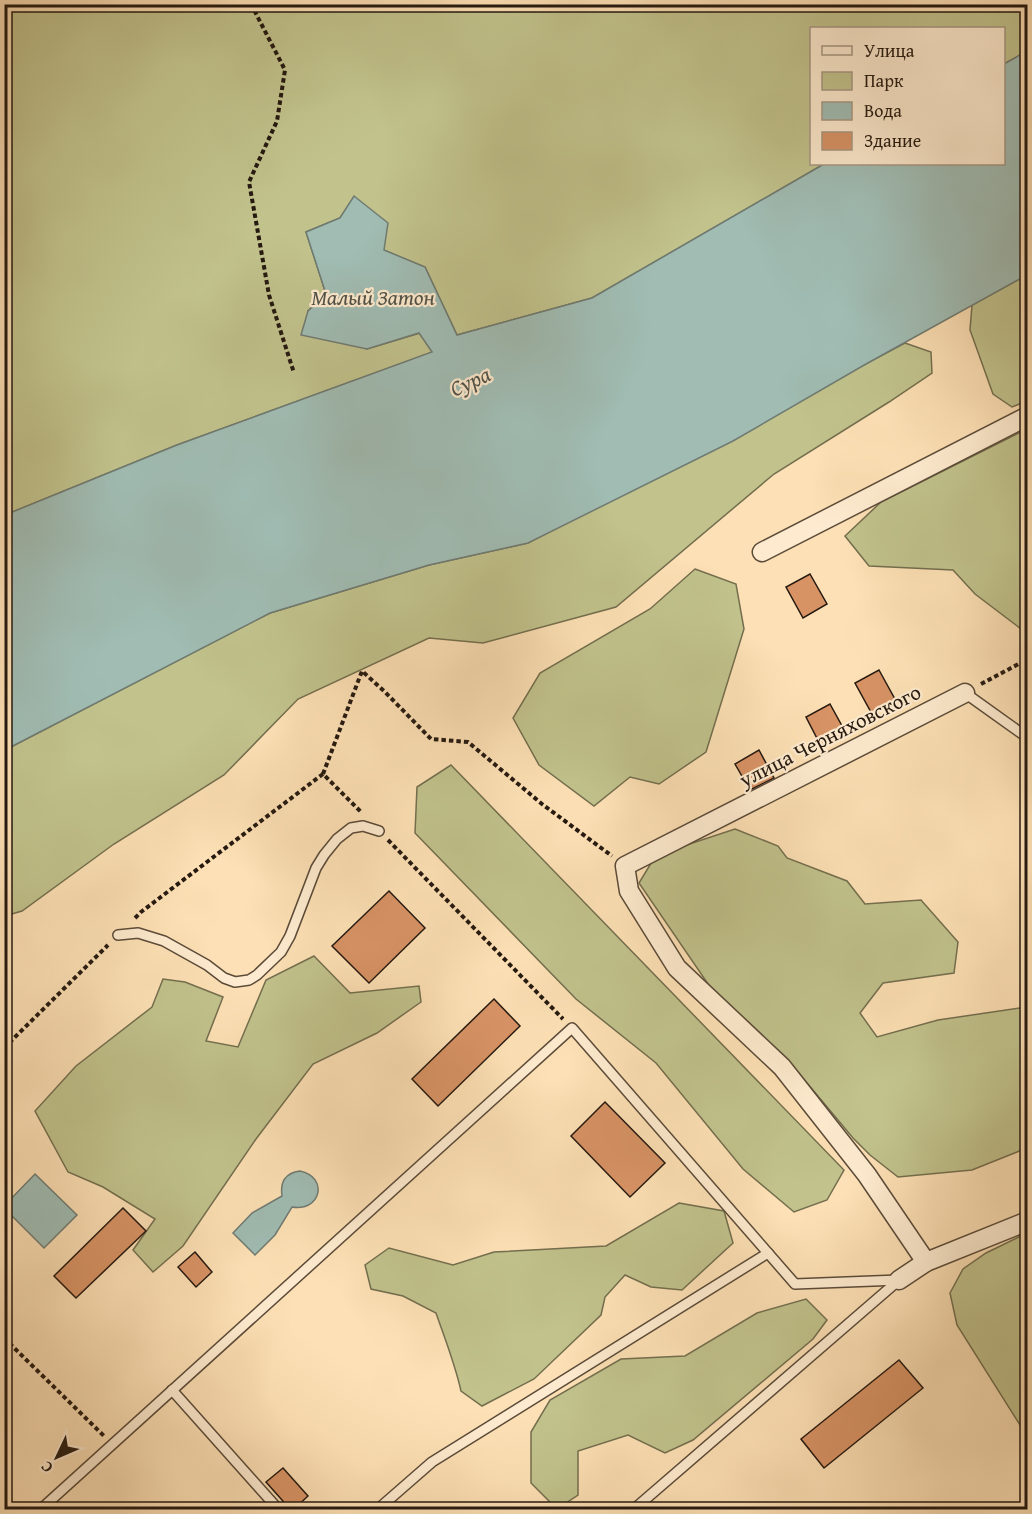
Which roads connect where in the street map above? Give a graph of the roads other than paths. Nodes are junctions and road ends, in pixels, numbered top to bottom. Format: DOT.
graph roads {
  1 [pos="1028,416"];
  2 [pos="762,552"];
  3 [pos="965,693"];
  4 [pos="1028,738"];
  5 [pos="379,831"];
  6 [pos="118,935"];
  7 [pos="1028,1221"];
  8 [pos="768,1253"];
  9 [pos="926,1262"];
  10 [pos="899,1280"];
  11 [pos="172,1390"];
  12 [pos="40,1509"];
  13 [pos="279,1509"];
  14 [pos="377,1509"];
  15 [pos="633,1509"];
  1 -- 2 [label="street"];
  3 -- 4 [label="lane"];
  3 -- 9 [label="street, улица Черняховского"];
  5 -- 6 [label="lane"];
  7 -- 9 [label="street"];
  8 -- 10 [label="lane"];
  8 -- 11 [label="lane"];
  8 -- 14 [label="lane"];
  9 -- 10 [label="street"];
  10 -- 15 [label="lane"];
  11 -- 12 [label="lane"];
  11 -- 13 [label="lane"];
}
